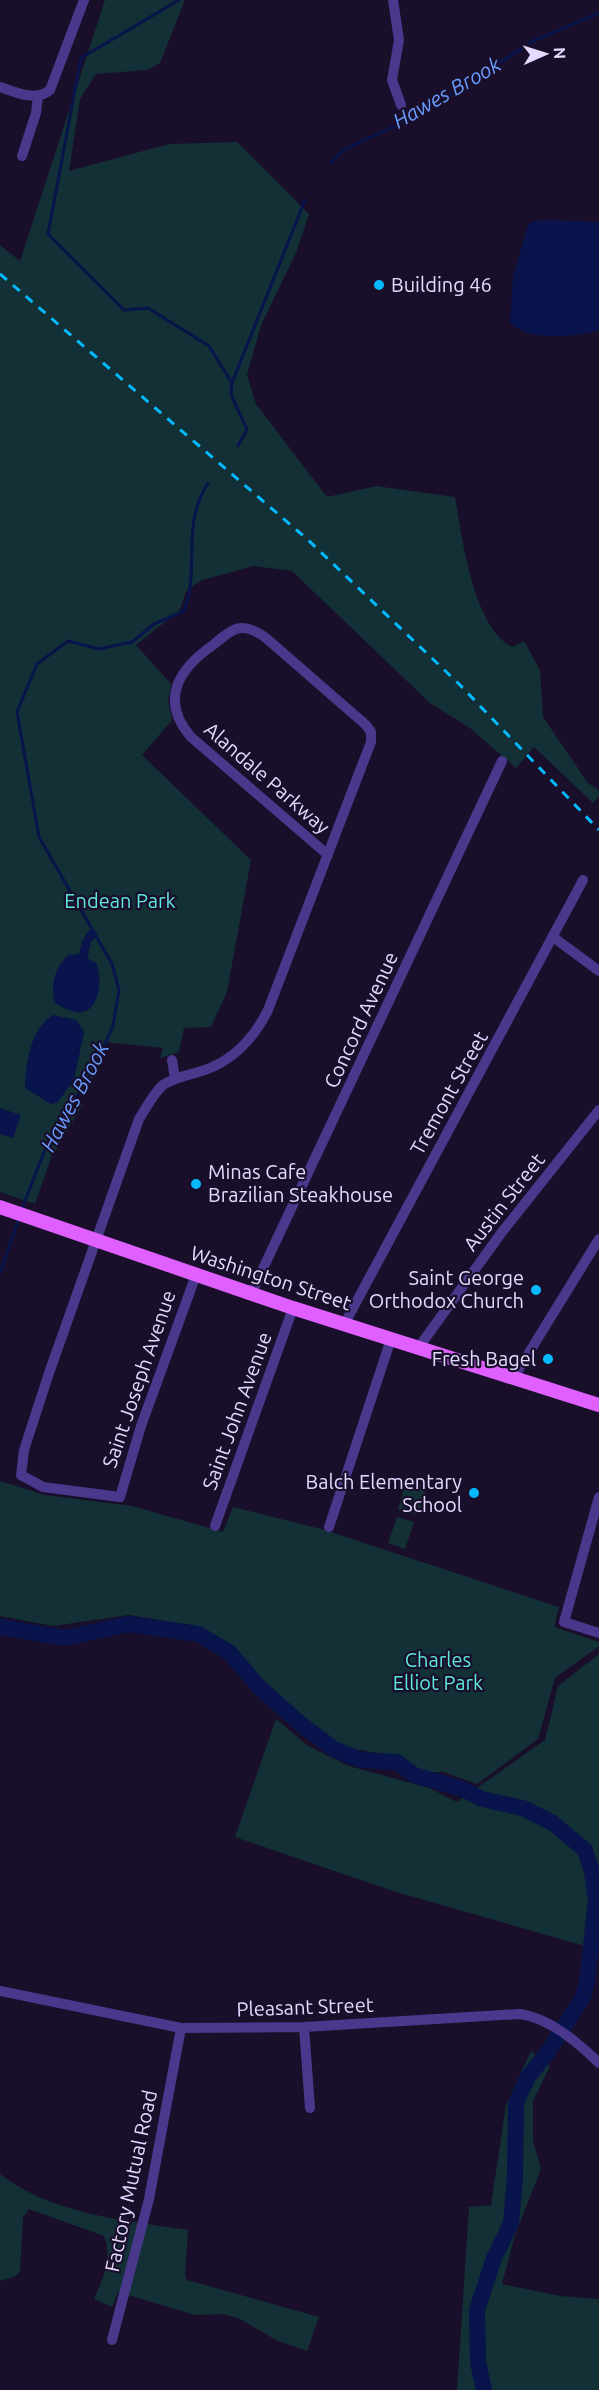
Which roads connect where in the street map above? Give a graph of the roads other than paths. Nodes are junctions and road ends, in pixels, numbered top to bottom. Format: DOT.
graph roads {
  1 [pos="84,0"];
  2 [pos="393,0"];
  3 [pos="0,87"];
  4 [pos="38,96"];
  5 [pos="401,105"];
  6 [pos="22,156"];
  7 [pos="502,760"];
  8 [pos="328,855"];
  9 [pos="583,880"];
  10 [pos="553,937"];
  11 [pos="599,971"];
  12 [pos="172,1060"];
  13 [pos="175,1079"];
  14 [pos="599,1110"];
  15 [pos="0,1207"];
  16 [pos="599,1239"];
  17 [pos="95,1240"];
  18 [pos="196,1275"];
  19 [pos="251,1294"];
  20 [pos="293,1308"];
  21 [pos="345,1323"];
  22 [pos="391,1339"];
  23 [pos="419,1347"];
  24 [pos="514,1377"];
  25 [pos="599,1405"];
  26 [pos="120,1497"];
  27 [pos="599,1497"];
  28 [pos="215,1526"];
  29 [pos="329,1527"];
  30 [pos="599,1633"];
  31 [pos="0,1991"];
  32 [pos="304,2027"];
  33 [pos="181,2028"];
  34 [pos="599,2063"];
  35 [pos="310,2108"];
  36 [pos="112,2340"];
  1 -- 4 [label="street"];
  2 -- 5 [label="street"];
  3 -- 4 [label="street"];
  4 -- 6 [label="street"];
  7 -- 19 [label="street, Concord Avenue"];
  8 -- 8 [label="street, Alandale Parkway"];
  8 -- 13 [label="street, Alandale Parkway"];
  9 -- 10 [label="street, Tremont Street"];
  10 -- 11 [label="street"];
  10 -- 21 [label="street, Tremont Street"];
  12 -- 13 [label="street"];
  13 -- 17 [label="street, Alandale Parkway"];
  14 -- 23 [label="street, Austin Street"];
  15 -- 17 [label="main road, Washington Street"];
  16 -- 24 [label="street"];
  17 -- 18 [label="main road, Washington Street"];
  17 -- 26 [label="street, Alandale Parkway"];
  18 -- 19 [label="main road, Washington Street"];
  18 -- 26 [label="street, Saint Joseph Avenue"];
  19 -- 20 [label="main road, Washington Street"];
  20 -- 21 [label="main road, Washington Street"];
  20 -- 28 [label="street, Saint John Avenue"];
  21 -- 22 [label="main road, Washington Street"];
  22 -- 23 [label="main road, Washington Street"];
  22 -- 29 [label="street"];
  23 -- 24 [label="main road, Washington Street"];
  24 -- 25 [label="main road, Washington Street"];
  27 -- 30 [label="street"];
  31 -- 33 [label="street, Pleasant Street"];
  32 -- 33 [label="street, Pleasant Street"];
  32 -- 34 [label="street, Pleasant Street"];
  32 -- 35 [label="street"];
  33 -- 36 [label="street, Factory Mutual Road"];
}
